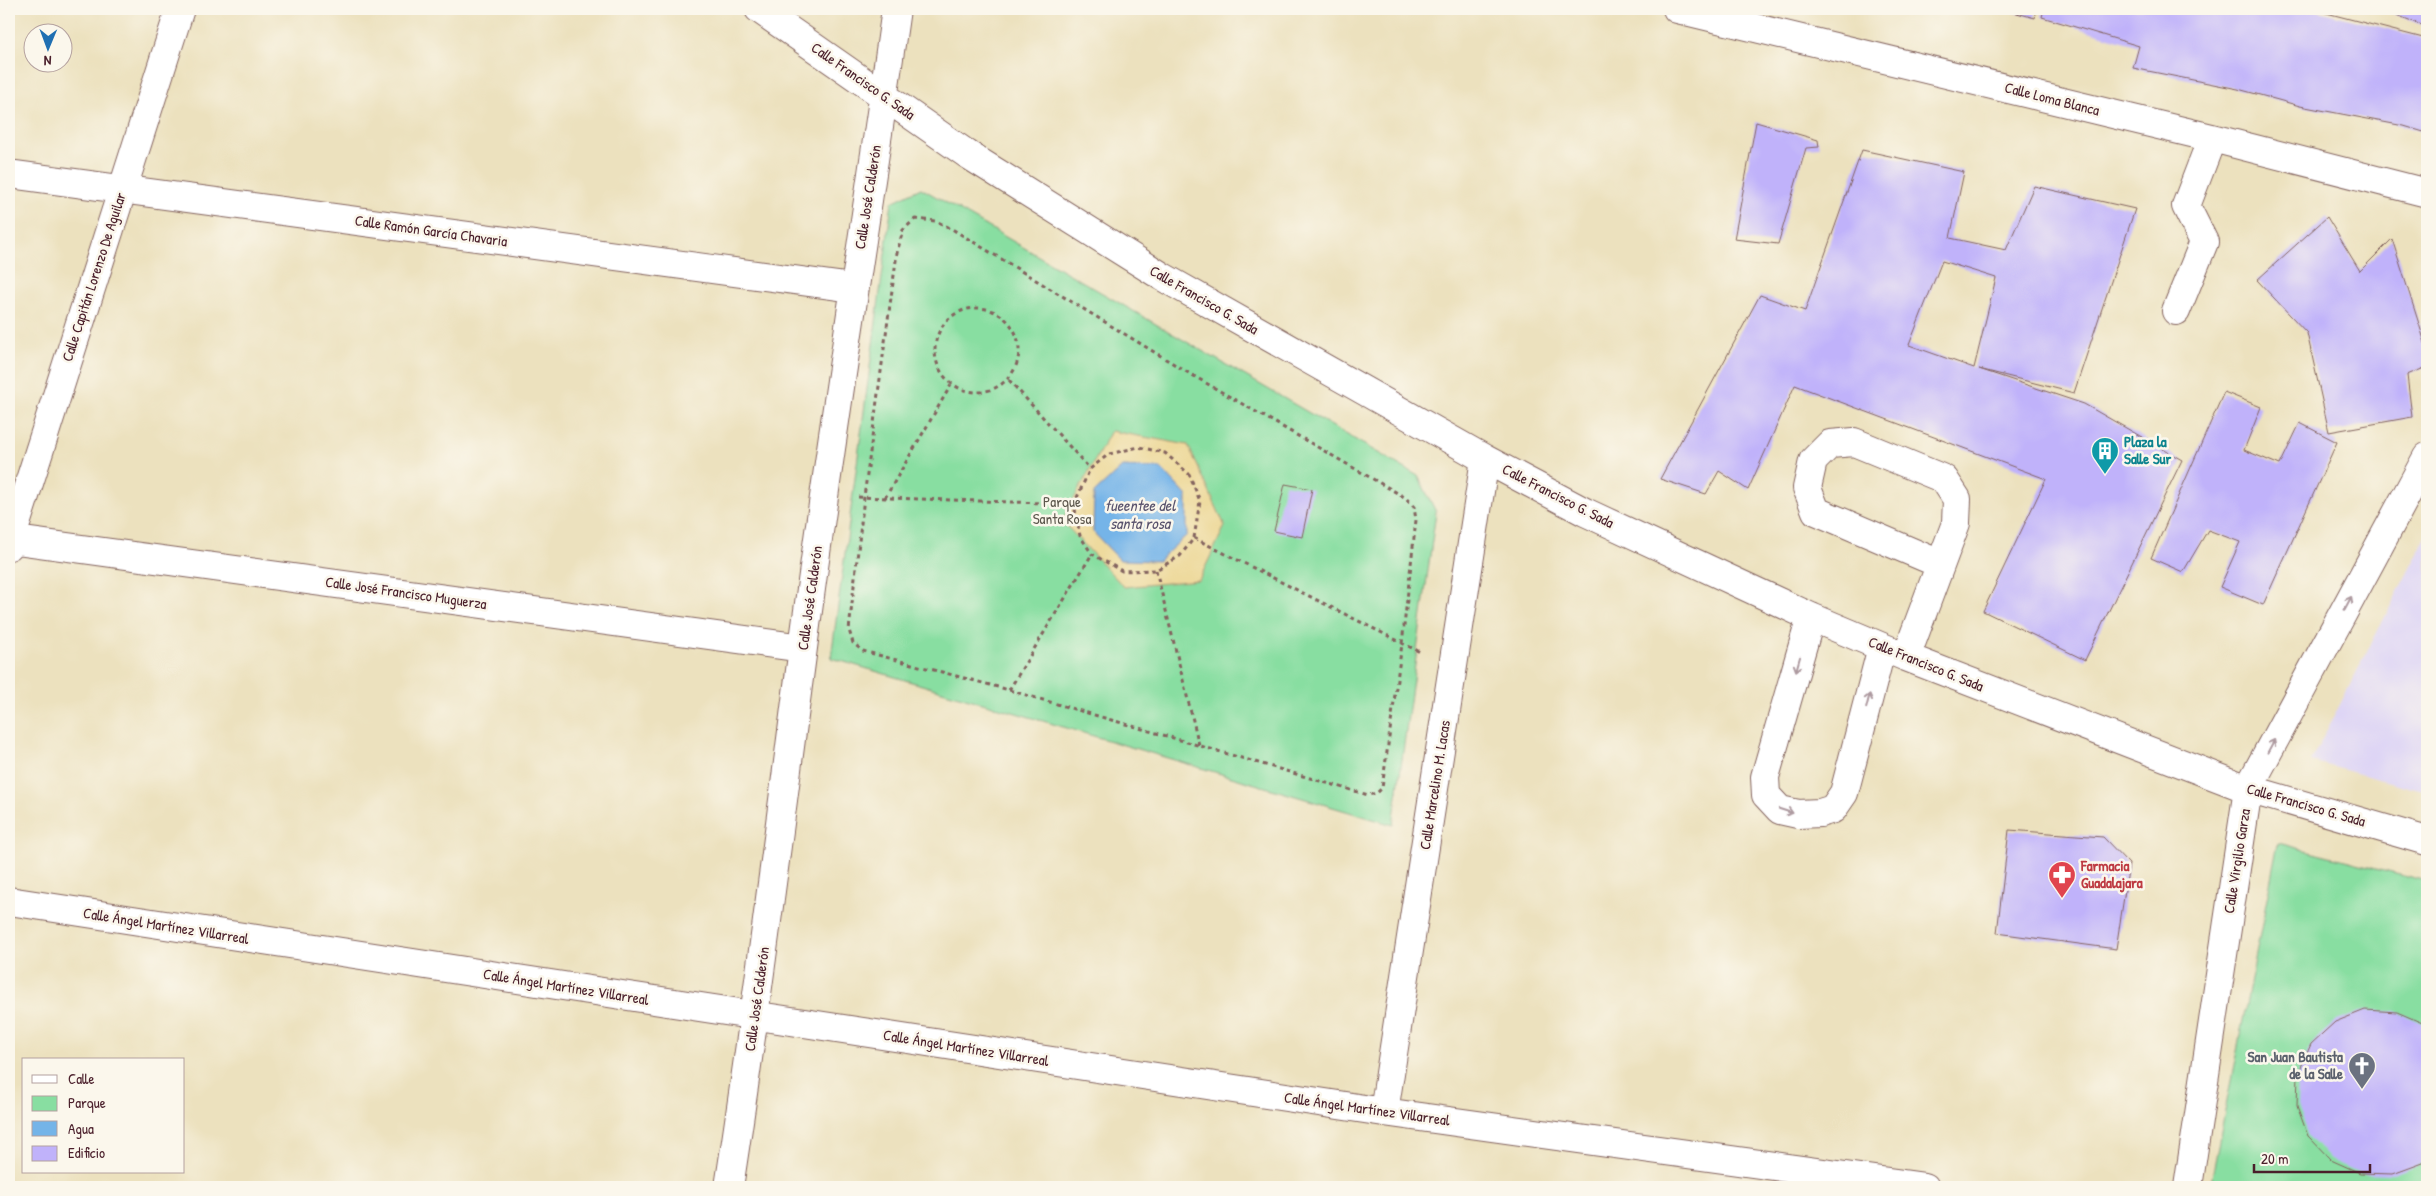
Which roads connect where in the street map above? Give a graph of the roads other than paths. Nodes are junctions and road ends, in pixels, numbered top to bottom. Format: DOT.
graph roads {
  1 [pos="180,9"];
  2 [pos="759,9"];
  3 [pos="896,9"];
  4 [pos="1677,9"];
  5 [pos="884,94"];
  6 [pos="2212,138"];
  7 [pos="9,174"];
  8 [pos="122,190"];
  9 [pos="2427,193"];
  10 [pos="854,288"];
  11 [pos="2176,311"];
  12 [pos="2427,457"];
  13 [pos="1484,459"];
  14 [pos="10,541"];
  15 [pos="1940,564"];
  16 [pos="1811,617"];
  17 [pos="803,648"];
  18 [pos="1894,652"];
  19 [pos="2248,789"];
  20 [pos="2427,841"];
  21 [pos="9,901"];
  22 [pos="756,1016"];
  23 [pos="1384,1112"];
  24 [pos="729,1187"];
  25 [pos="1925,1187"];
  26 [pos="2188,1187"];
  1 -- 8 [label="street, Calle Capitán Lorenzo De Aguilar"];
  2 -- 5 [label="street, Calle Francisco G. Sada"];
  3 -- 5 [label="street, Calle José Calderón"];
  4 -- 6 [label="street, Calle Loma Blanca"];
  5 -- 10 [label="street, Calle José Calderón"];
  5 -- 13 [label="street, Calle Francisco G. Sada"];
  6 -- 9 [label="street, Calle Loma Blanca"];
  6 -- 11 [label="street"];
  7 -- 8 [label="street, Calle Ramón García Chavaria"];
  8 -- 10 [label="street, Calle Ramón García Chavaria"];
  8 -- 14 [label="street, Calle Capitán Lorenzo De Aguilar"];
  10 -- 17 [label="street, Calle José Calderón"];
  19 -- 12 [label="street, Calle Virgilio Garza, one-way"];
  13 -- 16 [label="street, Calle Francisco G. Sada"];
  13 -- 23 [label="street, Calle Marcelino M. Lacas"];
  14 -- 17 [label="street, Calle José Francisco Muguerza"];
  15 -- 15 [label="street"];
  15 -- 18 [label="street"];
  16 -- 18 [label="street, Calle Francisco G. Sada"];
  16 -- 18 [label="street, one-way"];
  17 -- 22 [label="street, Calle José Calderón"];
  18 -- 19 [label="street, Calle Francisco G. Sada"];
  19 -- 20 [label="street, Calle Francisco G. Sada"];
  19 -- 26 [label="street, Calle Virgilio Garza"];
  21 -- 22 [label="street, Calle Ángel Martínez Villarreal"];
  22 -- 23 [label="street, Calle Ángel Martínez Villarreal"];
  22 -- 24 [label="street, Calle José Calderón"];
  23 -- 25 [label="street, Calle Ángel Martínez Villarreal"];
}
